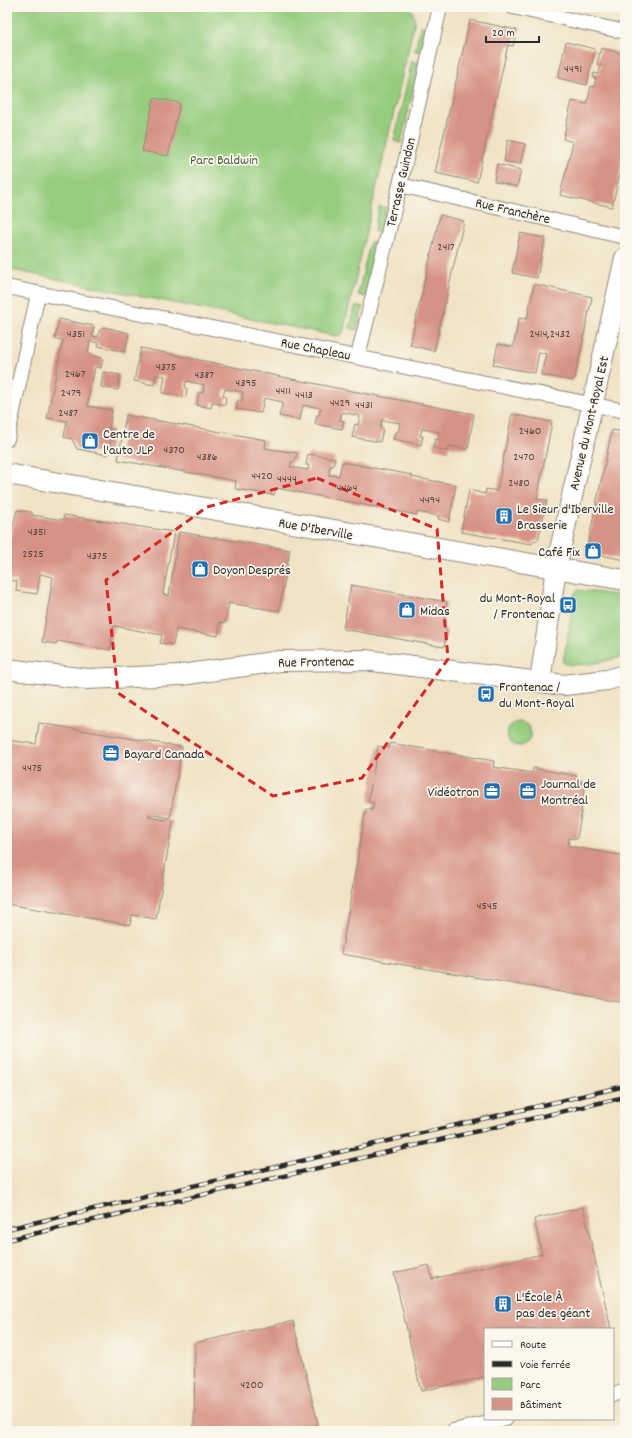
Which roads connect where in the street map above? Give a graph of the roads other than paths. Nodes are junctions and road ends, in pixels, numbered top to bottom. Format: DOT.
graph roads {
  1 [pos="440,7"];
  2 [pos="513,7"];
  3 [pos="625,32"];
  4 [pos="400,185"];
  5 [pos="625,237"];
  6 [pos="625,258"];
  7 [pos="7,287"];
  8 [pos="38,294"];
  9 [pos="358,356"];
  10 [pos="593,404"];
  11 [pos="625,411"];
  12 [pos="7,439"];
  13 [pos="7,474"];
  14 [pos="556,568"];
  15 [pos="625,580"];
  16 [pos="7,669"];
  17 [pos="625,675"];
  18 [pos="540,682"];
  19 [pos="625,1392"];
  20 [pos="614,1394"];
  21 [pos="502,1420"];
  22 [pos="453,1431"];
  1 -- 4 [label="street, Terrasse Guindon"];
  2 -- 3 [label="street"];
  4 -- 5 [label="street, Rue Franchère"];
  4 -- 9 [label="street, Terrasse Guindon"];
  6 -- 10 [label="main road, Avenue du Mont-Royal Est"];
  7 -- 8 [label="street, Rue Chapleau"];
  8 -- 9 [label="street, Rue Chapleau"];
  8 -- 12 [label="street"];
  9 -- 10 [label="street, Rue Chapleau"];
  10 -- 11 [label="street, Rue Chapleau"];
  10 -- 14 [label="main road, Avenue du Mont-Royal Est"];
  13 -- 14 [label="main road, Rue D'Iberville"];
  14 -- 15 [label="main road, Rue D'Iberville"];
  14 -- 18 [label="main road, Avenue du Mont-Royal Est"];
  16 -- 18 [label="main road, Rue Frontenac"];
  17 -- 18 [label="main road, Rue Frontenac"];
  19 -- 20 [label="street"];
  21 -- 22 [label="street"];
}
